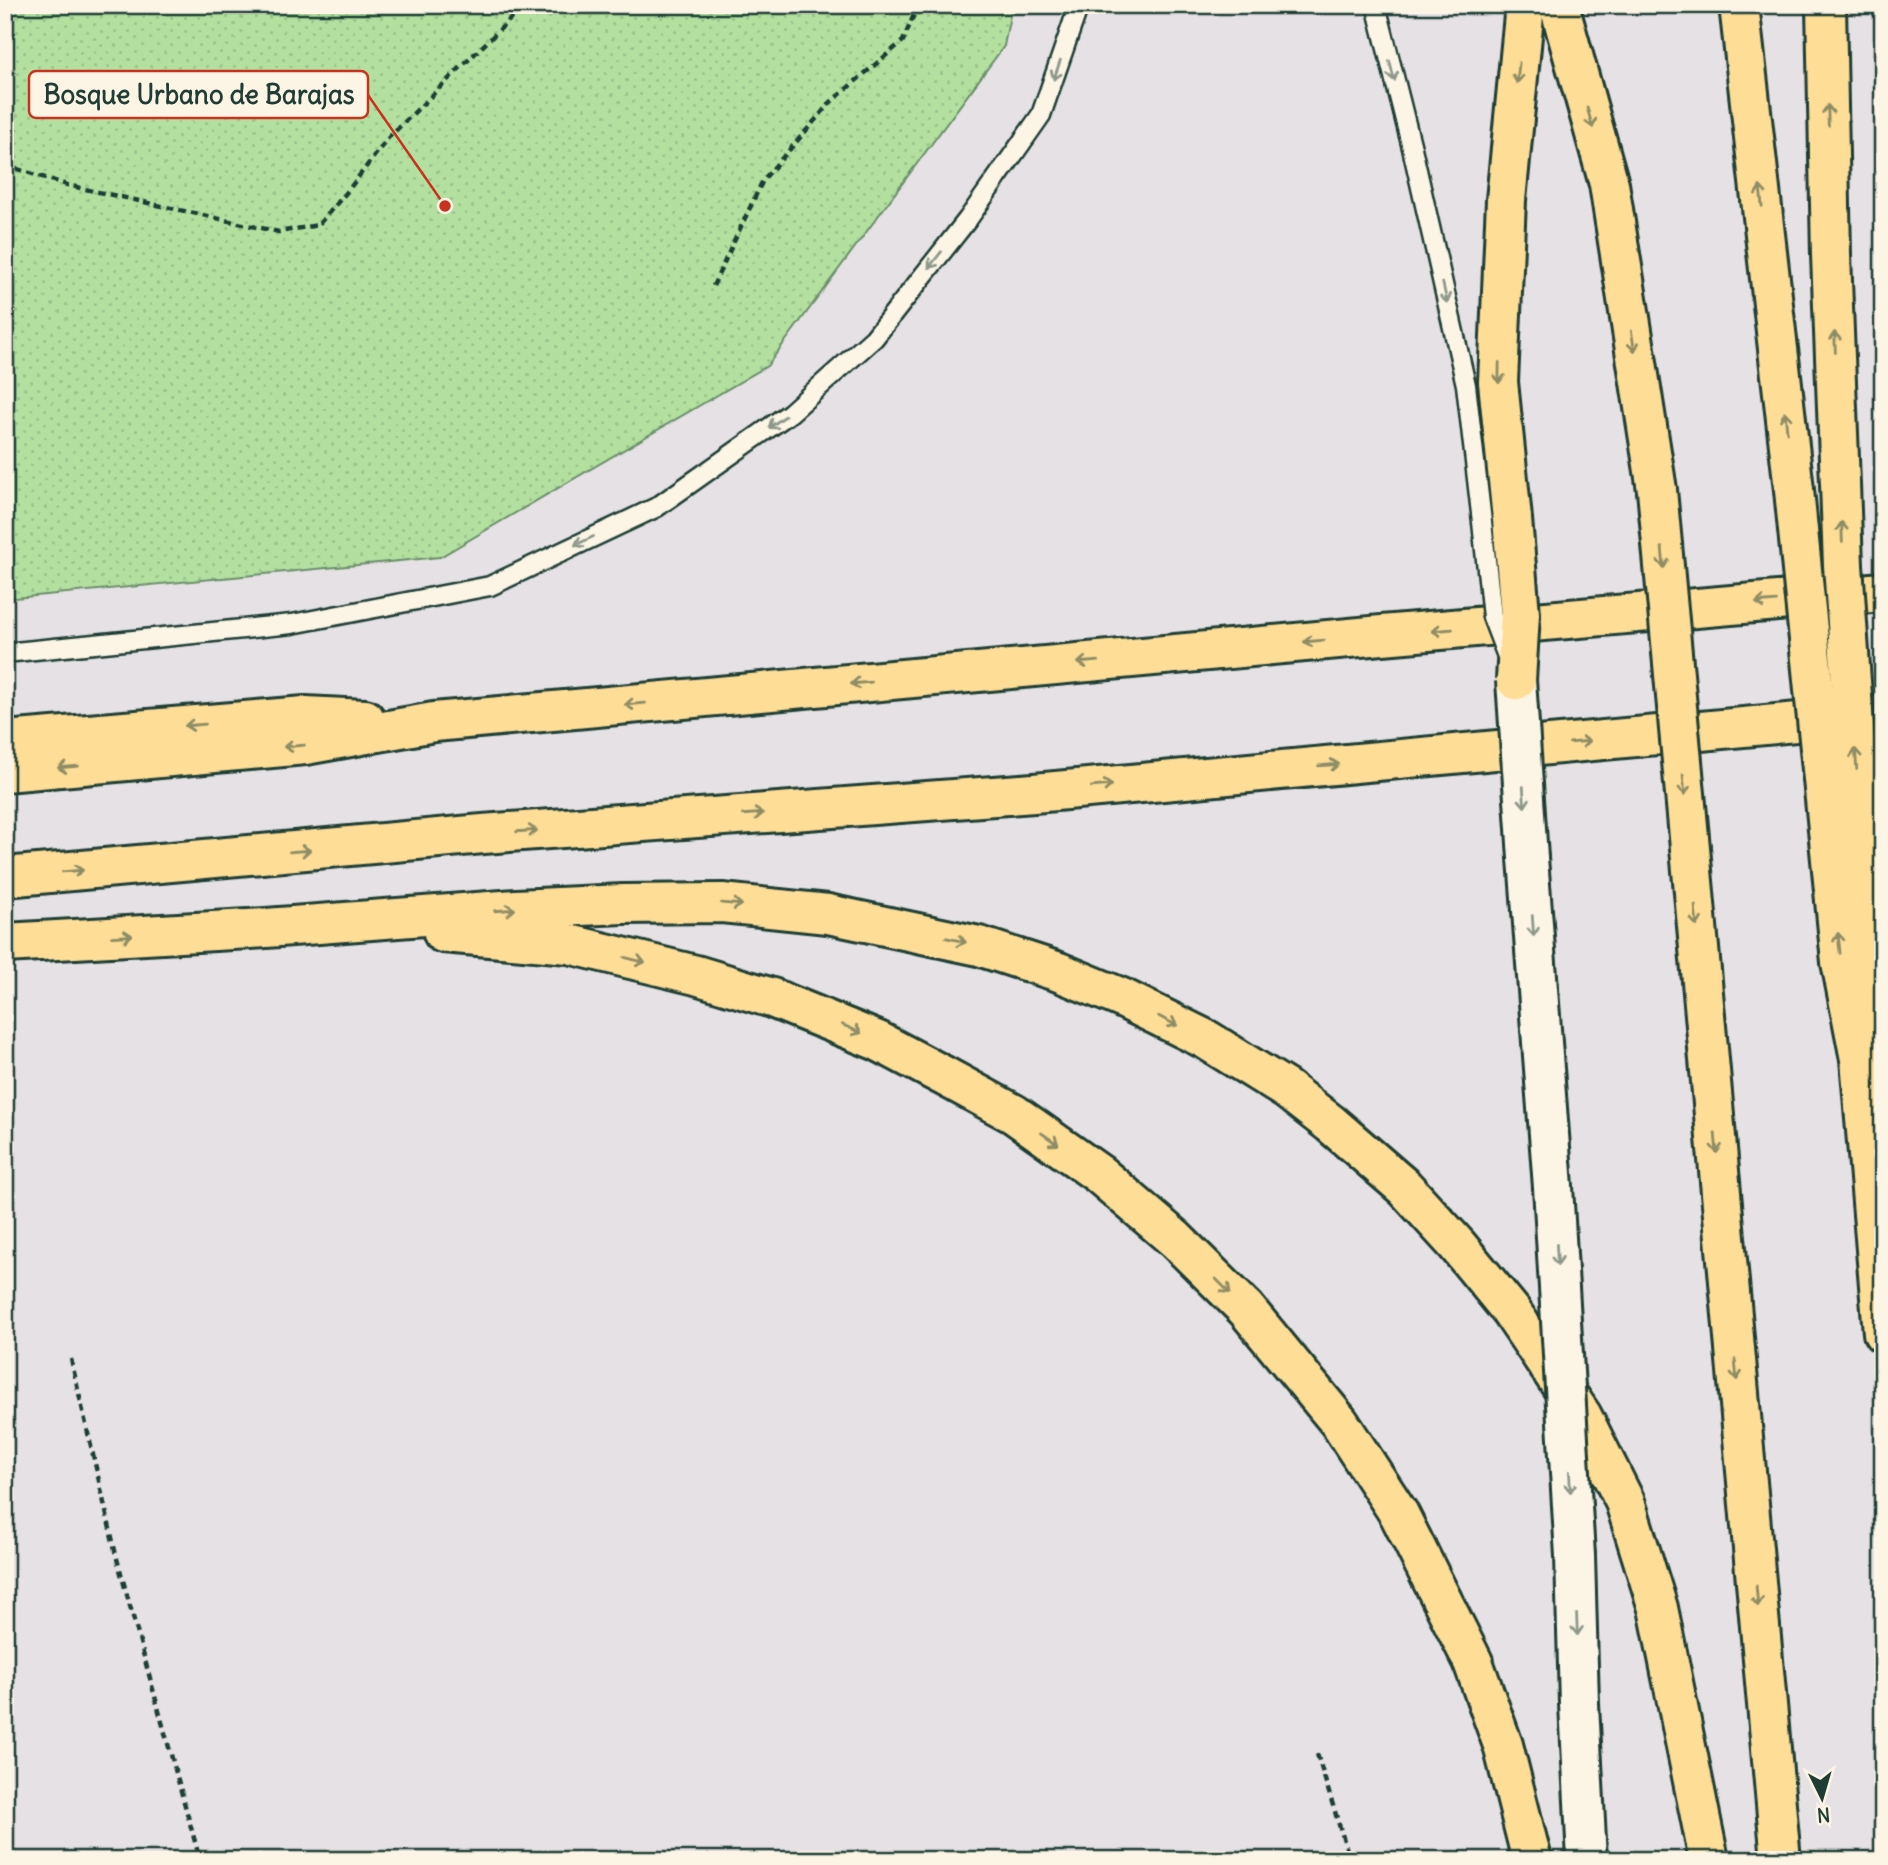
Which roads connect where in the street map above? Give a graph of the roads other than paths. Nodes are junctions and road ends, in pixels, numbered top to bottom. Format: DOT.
graph roads {
  1 [pos="1079,5"];
  2 [pos="1376,5"];
  3 [pos="1525,5"];
  4 [pos="1559,5"];
  5 [pos="1739,5"];
  6 [pos="1826,5"];
  7 [pos="1497,521"];
  8 [pos="1883,592"];
  9 [pos="5,653"];
  10 [pos="1516,680"];
  11 [pos="1883,714"];
  12 [pos="434,722"];
  13 [pos="5,741"];
  14 [pos="5,772"];
  15 [pos="1844,828"];
  16 [pos="5,877"];
  17 [pos="266,928"];
  18 [pos="5,943"];
  19 [pos="1883,1332"];
  20 [pos="1532,1860"];
  21 [pos="1587,1860"];
  22 [pos="1709,1860"];
  23 [pos="1781,1860"];
  1 -- 9 [label="lane, one-way"];
  2 -- 7 [label="lane, one-way"];
  3 -- 7 [label="highway, one-way"];
  4 -- 23 [label="highway, one-way, bridge"];
  15 -- 5 [label="highway, one-way, bridge"];
  15 -- 6 [label="highway, one-way, bridge"];
  7 -- 10 [label="highway, bridge"];
  8 -- 12 [label="highway, one-way"];
  10 -- 21 [label="street, one-way, bridge"];
  16 -- 11 [label="highway, one-way"];
  12 -- 13 [label="highway, one-way"];
  12 -- 14 [label="highway, one-way"];
  19 -- 15 [label="highway, one-way"];
  18 -- 17 [label="highway, one-way"];
  17 -- 20 [label="highway, one-way"];
  17 -- 22 [label="highway, one-way"];
}
